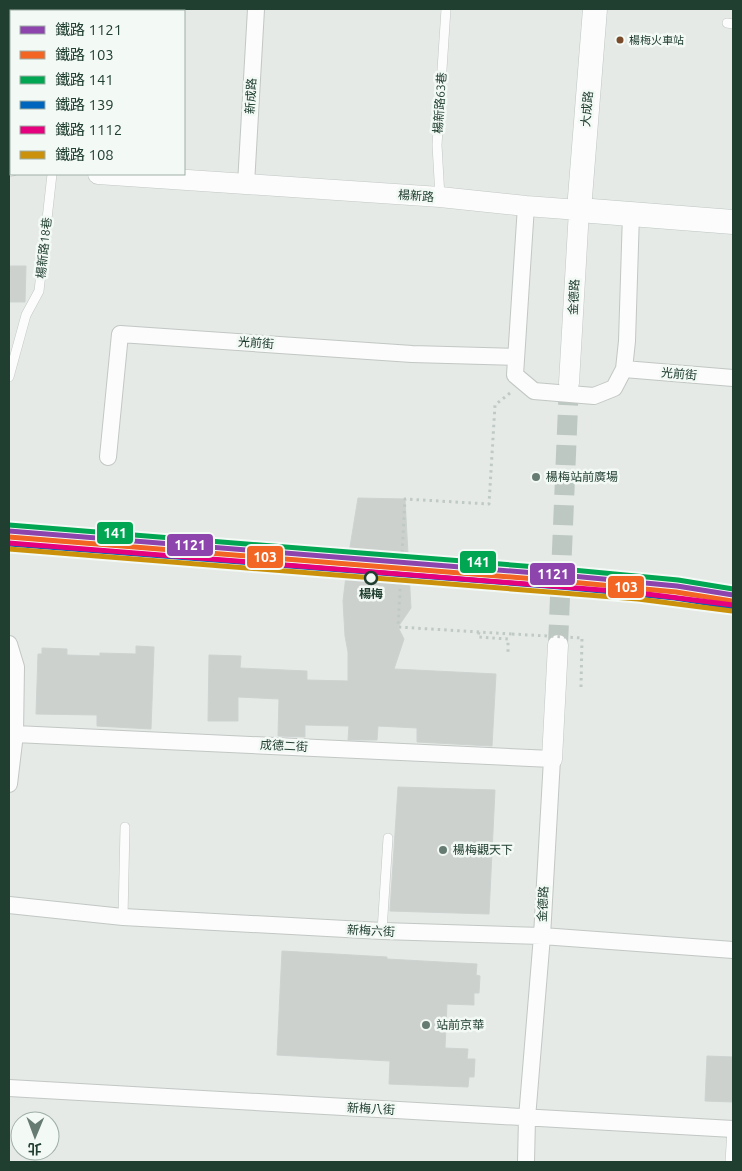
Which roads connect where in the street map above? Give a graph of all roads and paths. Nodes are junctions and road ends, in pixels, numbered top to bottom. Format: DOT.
graph roads {
  1 [pos="256,9"];
  2 [pos="446,9"];
  3 [pos="595,9"];
  4 [pos="52,175"];
  5 [pos="113,175"];
  6 [pos="246,184"];
  7 [pos="440,197"];
  8 [pos="526,206"];
  9 [pos="579,210"];
  10 [pos="631,214"];
  11 [pos="733,222"];
  12 [pos="516,357"];
  13 [pos="624,369"];
  14 [pos="9,377"];
  15 [pos="733,378"];
  16 [pos="524,382"];
  17 [pos="569,384"];
  18 [pos="108,457"];
  19 [pos="478,632"];
  20 [pos="9,644"];
  21 [pos="558,645"];
  22 [pos="508,652"];
  23 [pos="580,687"];
  24 [pos="15,734"];
  25 [pos="552,759"];
  26 [pos="9,784"];
  27 [pos="125,827"];
  28 [pos="388,838"];
  29 [pos="9,905"];
  30 [pos="123,917"];
  31 [pos="382,932"];
  32 [pos="542,936"];
  33 [pos="733,950"];
  34 [pos="9,1088"];
  35 [pos="528,1118"];
  36 [pos="732,1129"];
  37 [pos="526,1162"];
  38 [pos="730,1162"];
  1 -- 6 [label="street, 新成路"];
  2 -- 7 [label="lane, 楊新路63巷"];
  3 -- 9 [label="main road, 大成路"];
  4 -- 14 [label="lane, 楊新路18巷"];
  5 -- 6 [label="street, 楊新路"];
  6 -- 7 [label="street, 楊新路"];
  7 -- 8 [label="street, 楊新路"];
  8 -- 9 [label="street, 楊新路"];
  8 -- 12 [label="street"];
  9 -- 10 [label="main road, 楊新路"];
  9 -- 17 [label="street, 金德路"];
  10 -- 11 [label="main road, 楊新路"];
  10 -- 13 [label="street"];
  12 -- 16 [label="street"];
  12 -- 18 [label="street, 光前街"];
  13 -- 15 [label="street, 光前街"];
  13 -- 16 [label="street"];
  16 -- 19 [label="path"];
  19 -- 22 [label="path"];
  19 -- 23 [label="path, bridge"];
  20 -- 24 [label="street"];
  21 -- 25 [label="street, 金德路"];
  24 -- 25 [label="street, 成德二街"];
  24 -- 26 [label="street"];
  25 -- 32 [label="street, 金德路"];
  27 -- 30 [label="lane"];
  28 -- 31 [label="lane"];
  29 -- 30 [label="street, 新梅六街"];
  30 -- 31 [label="street, 新梅六街"];
  31 -- 32 [label="street, 新梅六街"];
  32 -- 33 [label="street, 新梅六街"];
  32 -- 35 [label="street, 金德路"];
  34 -- 35 [label="street, 新梅八街"];
  35 -- 36 [label="street, 新梅八街"];
  35 -- 37 [label="street, 金德路"];
  36 -- 38 [label="lane"];
}
